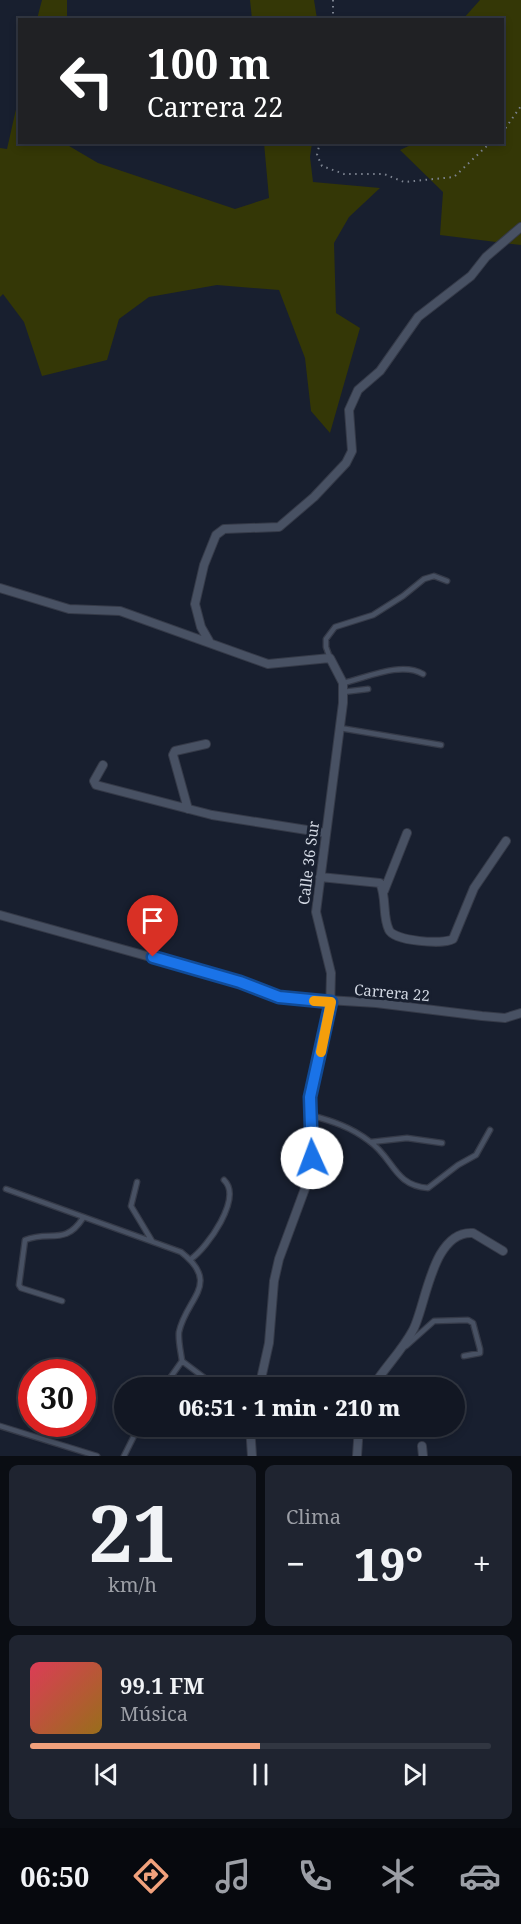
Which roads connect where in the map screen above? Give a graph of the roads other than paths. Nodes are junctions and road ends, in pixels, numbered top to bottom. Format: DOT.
graph roads {
  1 [pos="521,227"];
  2 [pos="447,581"];
  3 [pos="0,588"];
  4 [pos="209,641"];
  5 [pos="330,658"];
  6 [pos="423,674"];
  7 [pos="343,688"];
  8 [pos="368,689"];
  9 [pos="340,728"];
  10 [pos="206,744"];
  11 [pos="441,745"];
  12 [pos="103,765"];
  13 [pos="188,809"];
  14 [pos="326,833"];
  15 [pos="407,833"];
  16 [pos="506,841"];
  17 [pos="320,877"];
  18 [pos="384,891"];
  19 [pos="0,915"];
  20 [pos="331,1002"];
  21 [pos="521,1013"];
  22 [pos="310,1115"];
  23 [pos="490,1131"];
  24 [pos="371,1142"];
  25 [pos="442,1143"];
  26 [pos="224,1180"];
  27 [pos="137,1182"];
  28 [pos="6,1189"];
  29 [pos="84,1218"];
  30 [pos="152,1241"];
  31 [pos="503,1251"];
  32 [pos="191,1259"];
  33 [pos="62,1301"];
  34 [pos="394,1356"];
  35 [pos="464,1356"];
  36 [pos="183,1361"];
  37 [pos="171,1377"];
  38 [pos="204,1377"];
  39 [pos="261,1377"];
  40 [pos="379,1377"];
  41 [pos="0,1426"];
  42 [pos="134,1437"];
  43 [pos="251,1437"];
  44 [pos="358,1437"];
  45 [pos="422,1446"];
  46 [pos="97,1456"];
  47 [pos="124,1456"];
  48 [pos="252,1456"];
  49 [pos="357,1456"];
  50 [pos="423,1456"];
  1 -- 4 [label="street"];
  2 -- 5 [label="lane"];
  3 -- 4 [label="street"];
  4 -- 5 [label="street"];
  5 -- 7 [label="street"];
  6 -- 7 [label="lane"];
  7 -- 8 [label="lane"];
  7 -- 9 [label="street, Calle 36 Sur"];
  9 -- 11 [label="lane"];
  9 -- 14 [label="street, Calle 36 Sur"];
  10 -- 13 [label="street"];
  12 -- 13 [label="street"];
  13 -- 14 [label="street"];
  14 -- 17 [label="street, Calle 36 Sur"];
  15 -- 18 [label="street"];
  16 -- 18 [label="street"];
  17 -- 18 [label="street"];
  17 -- 20 [label="street, Calle 36 Sur"];
  19 -- 20 [label="street, Carrera 22"];
  20 -- 21 [label="street, Carrera 22"];
  20 -- 22 [label="street, Calle 36 Sur"];
  22 -- 24 [label="lane"];
  22 -- 39 [label="street, Calle 36 Sur"];
  23 -- 24 [label="lane"];
  24 -- 25 [label="lane"];
  26 -- 32 [label="lane"];
  27 -- 30 [label="lane"];
  28 -- 29 [label="lane"];
  29 -- 30 [label="lane"];
  29 -- 33 [label="lane"];
  30 -- 32 [label="lane"];
  31 -- 34 [label="street"];
  32 -- 36 [label="lane"];
  34 -- 35 [label="lane"];
  34 -- 40 [label="street"];
  36 -- 37 [label="lane"];
  36 -- 38 [label="lane"];
  41 -- 46 [label="lane"];
  42 -- 47 [label="lane"];
  43 -- 48 [label="street"];
  44 -- 49 [label="street"];
  45 -- 50 [label="street"];
}
